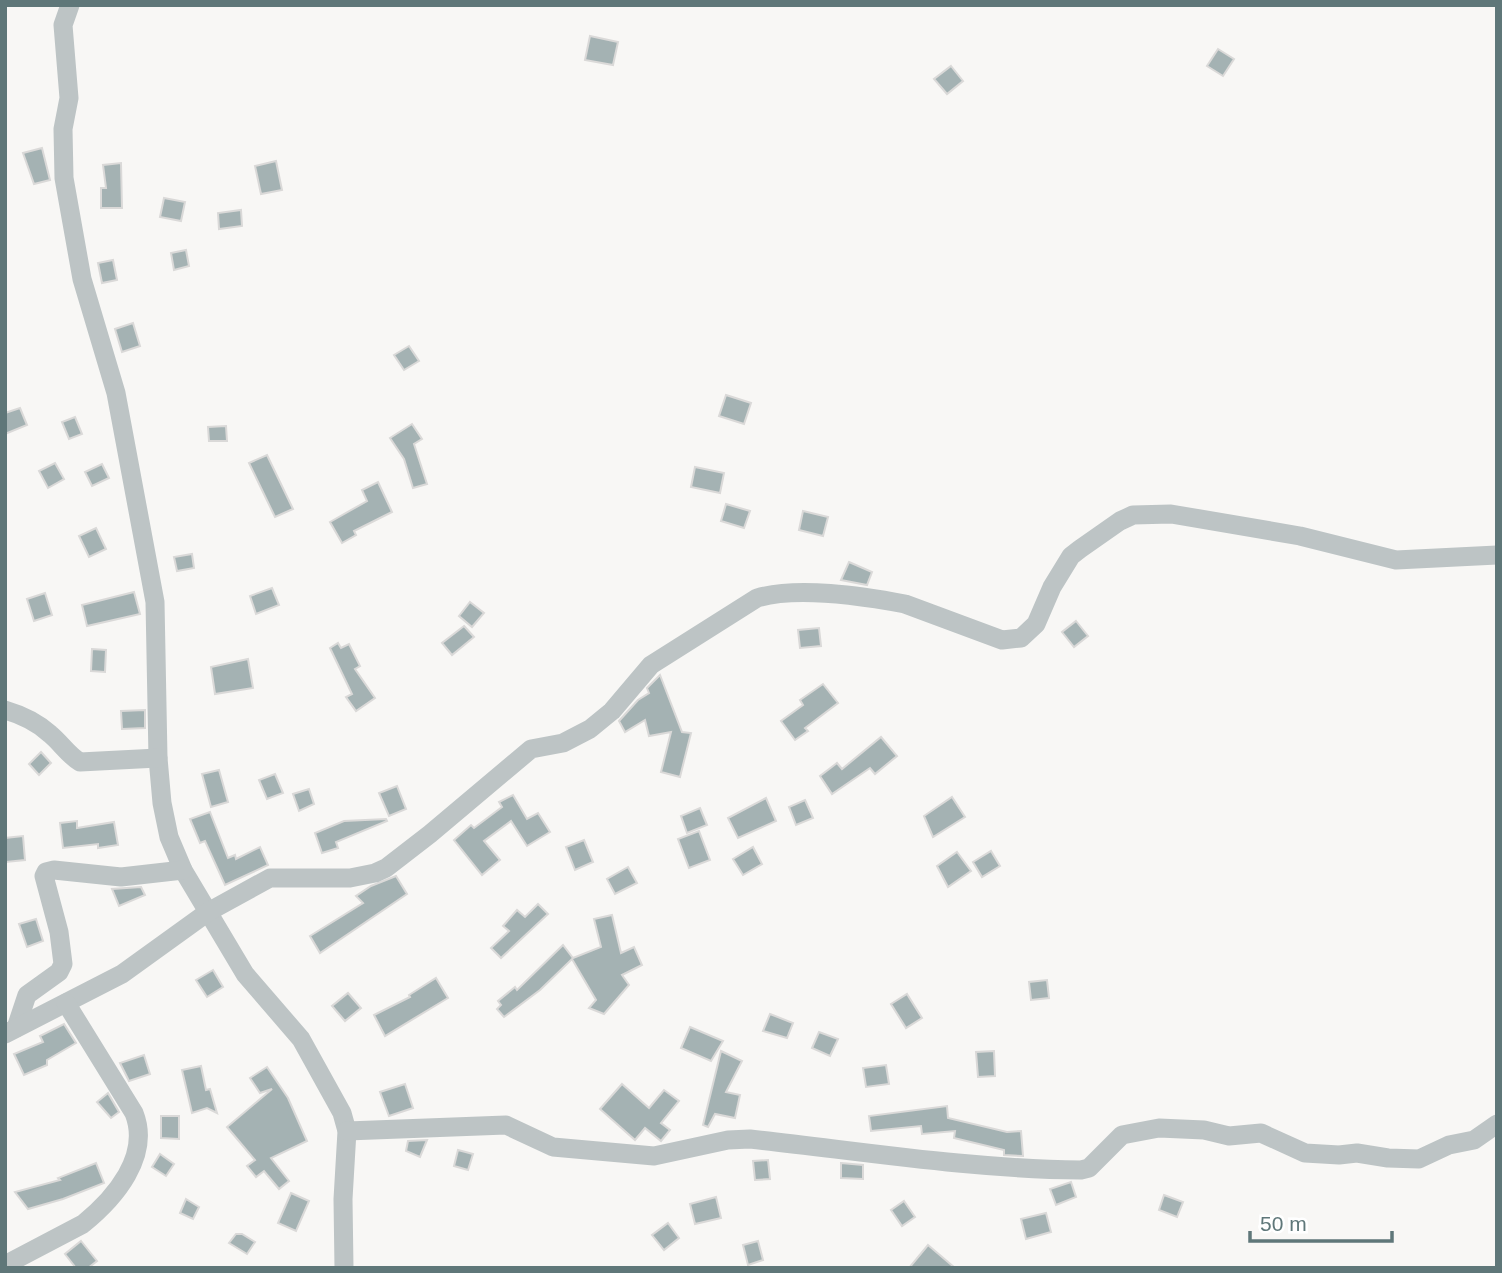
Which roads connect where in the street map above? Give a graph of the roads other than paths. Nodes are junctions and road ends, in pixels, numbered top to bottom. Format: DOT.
graph roads {
  1 [pos="71,5"];
  2 [pos="1497,555"];
  3 [pos="5,710"];
  4 [pos="158,758"];
  5 [pos="183,870"];
  6 [pos="208,912"];
  7 [pos="66,1003"];
  8 [pos="11,1031"];
  9 [pos="1497,1124"];
  10 [pos="347,1131"];
  11 [pos="5,1265"];
  12 [pos="344,1268"];
  1 -- 4 [label="street"];
  2 -- 6 [label="street"];
  3 -- 4 [label="street"];
  4 -- 5 [label="street"];
  5 -- 6 [label="street"];
  5 -- 8 [label="street"];
  6 -- 7 [label="street"];
  6 -- 10 [label="street"];
  7 -- 8 [label="street"];
  7 -- 11 [label="street"];
  9 -- 10 [label="street"];
  10 -- 12 [label="street"];
}
